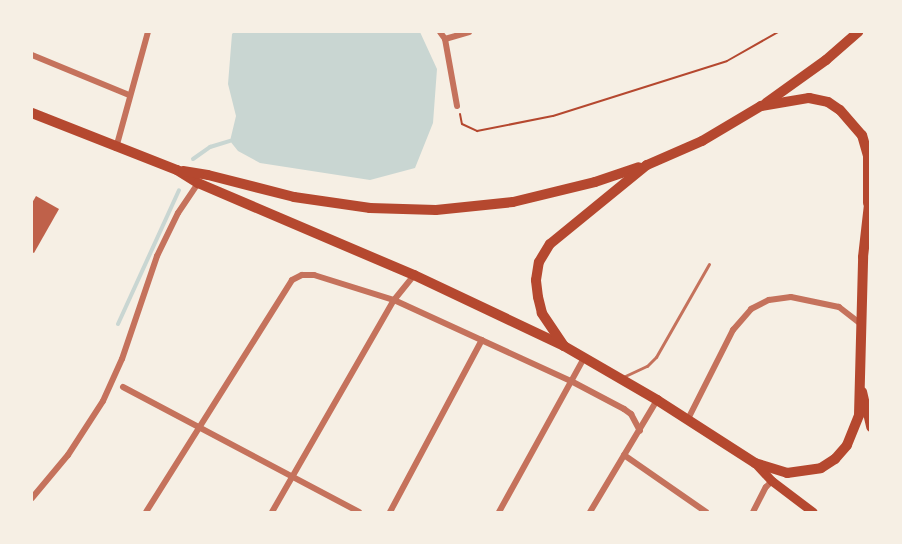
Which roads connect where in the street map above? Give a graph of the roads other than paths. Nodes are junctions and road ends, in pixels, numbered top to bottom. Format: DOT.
graph roads {
  1 [pos="148,32"];
  2 [pos="440,32"];
  3 [pos="469,32"];
  4 [pos="858,32"];
  5 [pos="445,39"];
  6 [pos="32,55"];
  7 [pos="129,95"];
  8 [pos="457,106"];
  9 [pos="761,106"];
  10 [pos="32,113"];
  11 [pos="116,148"];
  12 [pos="647,165"];
  13 [pos="177,170"];
  14 [pos="198,183"];
  15 [pos="870,196"];
  16 [pos="868,208"];
  17 [pos="709,264"];
  18 [pos="414,275"];
  19 [pos="394,300"];
  20 [pos="861,324"];
  21 [pos="482,340"];
  22 [pos="564,346"];
  23 [pos="584,358"];
  24 [pos="618,378"];
  25 [pos="571,381"];
  26 [pos="123,387"];
  27 [pos="862,390"];
  28 [pos="657,400"];
  29 [pos="688,419"];
  30 [pos="870,427"];
  31 [pos="199,428"];
  32 [pos="640,431"];
  33 [pos="624,455"];
  34 [pos="755,463"];
  35 [pos="292,479"];
  36 [pos="772,481"];
  37 [pos="32,498"];
  38 [pos="146,513"];
  39 [pos="272,513"];
  40 [pos="358,513"];
  41 [pos="390,513"];
  42 [pos="499,513"];
  43 [pos="590,513"];
  44 [pos="706,513"];
  45 [pos="753,513"];
  46 [pos="813,513"];
  1 -- 7 [label="street"];
  2 -- 5 [label="street"];
  3 -- 5 [label="street"];
  4 -- 9 [label="highway"];
  5 -- 8 [label="street"];
  6 -- 7 [label="street"];
  7 -- 11 [label="street"];
  9 -- 12 [label="highway"];
  9 -- 16 [label="highway"];
  10 -- 11 [label="highway"];
  11 -- 13 [label="highway"];
  12 -- 13 [label="highway"];
  12 -- 22 [label="highway"];
  13 -- 14 [label="highway"];
  14 -- 18 [label="highway"];
  14 -- 37 [label="street"];
  15 -- 16 [label="highway"];
  16 -- 20 [label="highway"];
  17 -- 24 [label="lane"];
  18 -- 19 [label="street"];
  18 -- 22 [label="highway"];
  19 -- 21 [label="street"];
  19 -- 31 [label="street"];
  19 -- 35 [label="street"];
  20 -- 27 [label="highway"];
  20 -- 29 [label="street"];
  21 -- 25 [label="street"];
  21 -- 41 [label="street"];
  22 -- 23 [label="highway"];
  23 -- 24 [label="highway"];
  23 -- 25 [label="street"];
  24 -- 28 [label="highway"];
  25 -- 32 [label="street"];
  25 -- 42 [label="street"];
  26 -- 31 [label="street"];
  27 -- 30 [label="main road"];
  27 -- 34 [label="highway"];
  28 -- 29 [label="highway"];
  28 -- 32 [label="street"];
  29 -- 34 [label="highway"];
  31 -- 35 [label="street"];
  31 -- 38 [label="street"];
  32 -- 33 [label="street"];
  33 -- 43 [label="street"];
  33 -- 44 [label="street"];
  34 -- 36 [label="main road"];
  35 -- 39 [label="street"];
  35 -- 40 [label="street"];
  36 -- 45 [label="street"];
  36 -- 46 [label="main road"];
}
